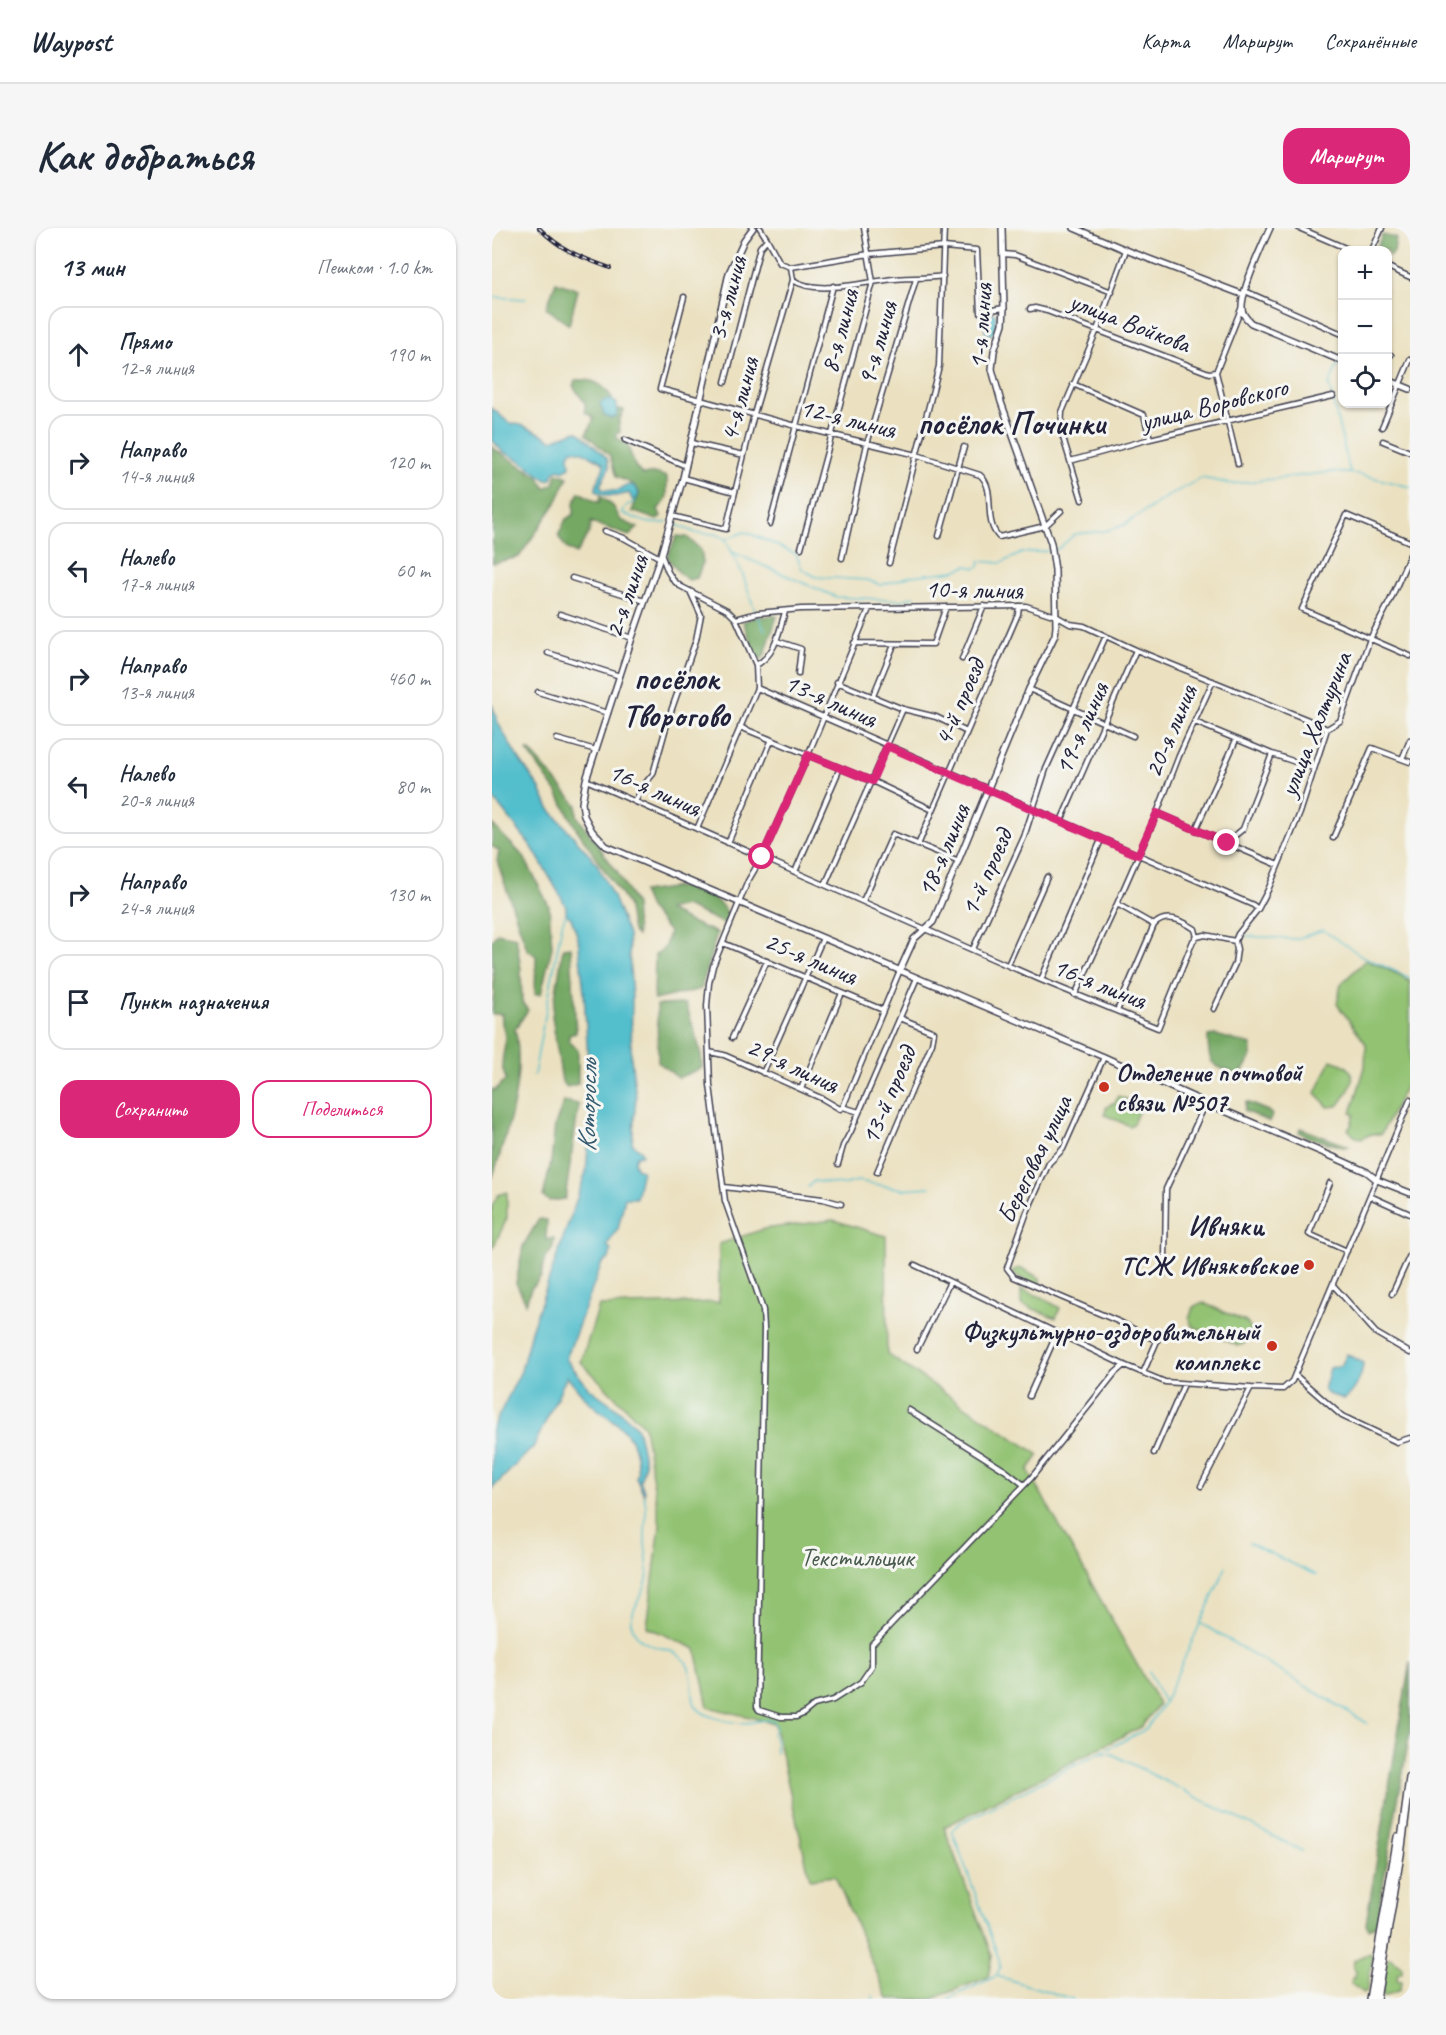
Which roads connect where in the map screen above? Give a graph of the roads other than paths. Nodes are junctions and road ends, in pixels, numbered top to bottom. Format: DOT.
graph roads {
  1 [pos="753,228"];
  2 [pos="760,228"];
  3 [pos="864,228"];
  4 [pos="944,228"];
  5 [pos="1002,228"];
  6 [pos="1074,228"];
  7 [pos="1270,228"];
  8 [pos="1299,228"];
  9 [pos="1382,228"];
  10 [pos="767,239"];
  11 [pos="1341,246"];
  12 [pos="1374,246"];
  13 [pos="944,247"];
  14 [pos="1126,250"];
  15 [pos="1003,254"];
  16 [pos="869,255"];
  17 [pos="791,267"];
  18 [pos="1392,269"];
  19 [pos="943,276"];
  20 [pos="1410,277"];
  21 [pos="916,279"];
  22 [pos="793,280"];
  23 [pos="873,282"];
  24 [pos="833,286"];
  25 [pos="1112,292"];
  26 [pos="1245,293"];
  27 [pos="684,297"];
  28 [pos="1004,308"];
  29 [pos="1030,309"];
  30 [pos="1241,309"];
  31 [pos="1097,330"];
  32 [pos="1338,332"];
  33 [pos="1338,359"];
  34 [pos="1410,360"];
  35 [pos="1216,372"];
  36 [pos="725,382"];
  37 [pos="1392,382"];
  38 [pos="1073,384"];
  39 [pos="1400,385"];
  40 [pos="1410,390"];
  41 [pos="1333,396"];
  42 [pos="700,401"];
  43 [pos="754,414"];
  44 [pos="1227,421"];
  45 [pos="796,426"];
  46 [pos="1382,427"];
  47 [pos="832,435"];
  48 [pos="625,440"];
  49 [pos="1150,440"];
  50 [pos="1383,441"];
  51 [pos="691,443"];
  52 [pos="867,444"];
  53 [pos="964,447"];
  54 [pos="1410,452"];
  55 [pos="744,455"];
  56 [pos="916,455"];
  57 [pos="1070,461"];
  58 [pos="1238,464"];
  59 [pos="686,466"];
  60 [pos="958,467"];
  61 [pos="683,478"];
  62 [pos="735,492"];
  63 [pos="1082,500"];
  64 [pos="1061,511"];
  65 [pos="671,518"];
  66 [pos="770,525"];
  67 [pos="1045,526"];
  68 [pos="605,531"];
  69 [pos="939,536"];
  70 [pos="1410,542"];
  71 [pos="801,548"];
  72 [pos="1410,555"];
  73 [pos="660,556"];
  74 [pos="842,558"];
  75 [pos="889,563"];
  76 [pos="572,578"];
  77 [pos="690,590"];
  78 [pos="1054,598"];
  79 [pos="645,601"];
  80 [pos="984,606"];
  81 [pos="1019,606"];
  82 [pos="946,607"];
  83 [pos="869,609"];
  84 [pos="784,612"];
  85 [pos="560,614"];
  86 [pos="1056,616"];
  87 [pos="736,619"];
  88 [pos="1106,636"];
  89 [pos="632,638"];
  90 [pos="1370,639"];
  91 [pos="777,641"];
  92 [pos="854,644"];
  93 [pos="894,645"];
  94 [pos="1136,650"];
  95 [pos="548,653"];
  96 [pos="1410,656"];
  97 [pos="962,658"];
  98 [pos="756,665"];
  99 [pos="798,674"];
  100 [pos="620,676"];
  101 [pos="1213,681"];
  102 [pos="837,682"];
  103 [pos="757,688"];
  104 [pos="1029,689"];
  105 [pos="538,692"];
  106 [pos="873,696"];
  107 [pos="903,709"];
  108 [pos="1073,710"];
  109 [pos="609,713"];
  110 [pos="823,718"];
  111 [pos="1195,722"];
  112 [pos="1104,723"];
  113 [pos="740,727"];
  114 [pos="1328,729"];
  115 [pos="967,732"];
  116 [pos="1133,736"];
  117 [pos="557,739"];
  118 [pos="772,739"];
  119 [pos="1236,740"];
  120 [pos="1410,740"];
  121 [pos="887,746"];
  122 [pos="596,750"];
  123 [pos="1272,754"];
  124 [pos="808,755"];
  125 [pos="1402,759"];
  126 [pos="1410,762"];
  127 [pos="840,768"];
  128 [pos="1313,768"];
  129 [pos="949,774"];
  130 [pos="586,780"];
  131 [pos="872,781"];
  132 [pos="989,790"];
  133 [pos="635,802"];
  134 [pos="1033,809"];
  135 [pos="933,810"];
  136 [pos="1157,813"];
  137 [pos="1061,822"];
  138 [pos="697,829"];
  139 [pos="1196,829"];
  140 [pos="1333,838"];
  141 [pos="1101,840"];
  142 [pos="728,843"];
  143 [pos="1227,843"];
  144 [pos="918,845"];
  145 [pos="1138,855"];
  146 [pos="762,857"];
  147 [pos="960,861"];
  148 [pos="1278,865"];
  149 [pos="795,872"];
  150 [pos="1047,877"];
  151 [pos="825,885"];
  152 [pos="863,901"];
  153 [pos="739,903"];
  154 [pos="1117,904"];
  155 [pos="1258,909"];
  156 [pos="1154,925"];
  157 [pos="927,929"];
  158 [pos="823,937"];
  159 [pos="1197,938"];
  160 [pos="1235,941"];
  161 [pos="723,943"];
  162 [pos="973,949"];
  163 [pos="767,961"];
  164 [pos="1008,965"];
  165 [pos="900,970"];
  166 [pos="806,977"];
  167 [pos="917,977"];
  168 [pos="1041,980"];
  169 [pos="842,993"];
  170 [pos="1075,995"];
  171 [pos="1214,1009"];
  172 [pos="883,1010"];
  173 [pos="1117,1011"];
  174 [pos="900,1018"];
  175 [pos="732,1038"];
  176 [pos="709,1052"];
  177 [pos="1104,1057"];
  178 [pos="764,1072"];
  179 [pos="801,1089"];
  180 [pos="1410,1100"];
  181 [pos="1206,1103"];
  182 [pos="843,1107"];
  183 [pos="859,1112"];
  184 [pos="838,1164"];
  185 [pos="877,1173"];
  186 [pos="1377,1180"];
  187 [pos="1330,1183"];
  188 [pos="724,1187"];
  189 [pos="1410,1193"];
  190 [pos="1370,1196"];
  191 [pos="841,1204"];
  192 [pos="1410,1214"];
  193 [pos="1347,1251"];
  194 [pos="1410,1255"];
  195 [pos="915,1265"];
  196 [pos="1163,1275"];
  197 [pos="950,1282"];
  198 [pos="1333,1285"];
  199 [pos="1392,1294"];
  200 [pos="1057,1333"];
  201 [pos="917,1349"];
  202 [pos="1410,1353"];
  203 [pos="1124,1365"];
  204 [pos="1143,1373"];
  205 [pos="1295,1374"];
  206 [pos="1184,1384"];
  207 [pos="1251,1389"];
  208 [pos="1029,1396"];
  209 [pos="909,1410"];
  210 [pos="1410,1438"];
  211 [pos="1154,1453"];
  212 [pos="1024,1485"];
  213 [pos="1202,1486"];
  214 [pos="1410,1778"];
  215 [pos="1406,1803"];
  216 [pos="1370,1999"];
  217 [pos="1376,1999"];
  1 -- 42 [label="street"];
  2 -- 10 [label="street, 3-я линия"];
  3 -- 16 [label="street, 8-я линия"];
  4 -- 13 [label="street, 10-я линия"];
  5 -- 15 [label="street, 1-я линия"];
  6 -- 14 [label="street"];
  7 -- 26 [label="street"];
  8 -- 11 [label="street"];
  9 -- 12 [label="street"];
  10 -- 17 [label="street"];
  10 -- 36 [label="street, 3-я линия"];
  13 -- 16 [label="street"];
  13 -- 19 [label="street, 10-я линия"];
  13 -- 28 [label="street"];
  14 -- 25 [label="street"];
  14 -- 26 [label="street"];
  15 -- 25 [label="street"];
  15 -- 28 [label="street, 1-я линия"];
  16 -- 17 [label="street"];
  16 -- 23 [label="street, 8-я линия"];
  17 -- 22 [label="street"];
  18 -- 20 [label="street"];
  19 -- 21 [label="street"];
  19 -- 56 [label="street, 10-я линия"];
  21 -- 23 [label="street"];
  21 -- 52 [label="street, 9-я линия"];
  22 -- 24 [label="street"];
  22 -- 43 [label="street, 4-я линия"];
  23 -- 24 [label="street"];
  23 -- 47 [label="street, 8-я линия"];
  24 -- 45 [label="street"];
  25 -- 31 [label="street"];
  26 -- 30 [label="street"];
  26 -- 32 [label="street"];
  27 -- 42 [label="street, 12-я линия"];
  28 -- 67 [label="street, 1-я линия"];
  29 -- 31 [label="street, улица Войкова"];
  30 -- 33 [label="street"];
  30 -- 35 [label="street"];
  31 -- 35 [label="street, улица Войкова"];
  31 -- 38 [label="street"];
  34 -- 39 [label="street"];
  35 -- 44 [label="street"];
  37 -- 39 [label="street"];
  38 -- 49 [label="street"];
  38 -- 57 [label="street"];
  39 -- 40 [label="street"];
  39 -- 46 [label="street"];
  41 -- 44 [label="street, улица Воровского"];
  42 -- 43 [label="street, 12-я линия"];
  42 -- 51 [label="street"];
  43 -- 45 [label="street, 12-я линия"];
  43 -- 55 [label="street, 4-я линия"];
  44 -- 49 [label="street, улица Воровского"];
  44 -- 58 [label="street"];
  45 -- 47 [label="street, 12-я линия"];
  45 -- 66 [label="street"];
  47 -- 52 [label="street, 12-я линия"];
  47 -- 71 [label="street, 8-я линия"];
  48 -- 59 [label="street"];
  49 -- 57 [label="street, улица Воровского"];
  50 -- 54 [label="street"];
  51 -- 55 [label="street"];
  51 -- 59 [label="street"];
  52 -- 56 [label="street, 12-я линия"];
  52 -- 74 [label="street, 9-я линия"];
  53 -- 60 [label="street"];
  55 -- 62 [label="street, 4-я линия"];
  56 -- 60 [label="street, 12-я линия"];
  56 -- 75 [label="street, 10-я линия"];
  57 -- 63 [label="street"];
  59 -- 61 [label="street"];
  60 -- 67 [label="street, 12-я линия"];
  60 -- 69 [label="street"];
  61 -- 62 [label="street"];
  61 -- 65 [label="street"];
  62 -- 65 [label="street, 4-я линия"];
  64 -- 67 [label="street"];
  65 -- 73 [label="street, 2-я линия"];
  67 -- 78 [label="street, 1-я линия"];
  68 -- 73 [label="street"];
  70 -- 90 [label="street"];
  72 -- 90 [label="street, улица Халтурина"];
  73 -- 77 [label="street"];
  73 -- 79 [label="street, 2-я линия"];
  76 -- 79 [label="street"];
  77 -- 87 [label="street"];
  77 -- 133 [label="street"];
  78 -- 86 [label="street, 18-я линия"];
  79 -- 89 [label="street, 2-я линия"];
  80 -- 81 [label="street, 10-я линия"];
  80 -- 82 [label="street, 10-я линия"];
  80 -- 97 [label="street"];
  81 -- 86 [label="street, 10-я линия"];
  81 -- 115 [label="street, 4-й проезд"];
  82 -- 83 [label="street, 10-я линия"];
  82 -- 93 [label="street"];
  83 -- 84 [label="street, 10-я линия"];
  83 -- 92 [label="street"];
  84 -- 87 [label="street, 10-я линия"];
  84 -- 91 [label="street"];
  85 -- 89 [label="street"];
  86 -- 88 [label="street, 10-я линия"];
  86 -- 104 [label="street, 18-я линия"];
  87 -- 98 [label="street"];
  88 -- 94 [label="street, 10-я линия"];
  88 -- 108 [label="street, 1-й проезд"];
  89 -- 100 [label="street, 2-я линия"];
  90 -- 96 [label="street"];
  90 -- 114 [label="street, улица Халтурина"];
  91 -- 98 [label="street"];
  91 -- 99 [label="street"];
  92 -- 93 [label="street"];
  92 -- 102 [label="street"];
  93 -- 106 [label="street"];
  94 -- 101 [label="street, 10-я линия"];
  94 -- 112 [label="street, 19-я линия"];
  95 -- 100 [label="street"];
  98 -- 103 [label="street"];
  100 -- 109 [label="street, 2-я линия"];
  101 -- 111 [label="street, 20-я линия"];
  101 -- 114 [label="street, 10-я линия"];
  102 -- 106 [label="street"];
  102 -- 110 [label="street"];
  103 -- 110 [label="street, 13-я линия"];
  103 -- 113 [label="street"];
  104 -- 108 [label="street"];
  104 -- 132 [label="street, 18-я линия"];
  105 -- 109 [label="street"];
  106 -- 107 [label="street"];
  107 -- 115 [label="street"];
  107 -- 121 [label="street"];
  108 -- 112 [label="street"];
  108 -- 134 [label="street, 1-й проезд"];
  109 -- 122 [label="street, 2-я линия"];
  110 -- 121 [label="street, 13-я линия"];
  110 -- 124 [label="street"];
  111 -- 119 [label="street"];
  111 -- 136 [label="street, 20-я линия"];
  112 -- 116 [label="street"];
  112 -- 137 [label="street, 19-я линия"];
  113 -- 118 [label="street"];
  113 -- 138 [label="street"];
  114 -- 128 [label="street, улица Халтурина"];
  115 -- 129 [label="street, 4-й проезд"];
  117 -- 122 [label="street"];
  118 -- 124 [label="street"];
  118 -- 142 [label="street"];
  119 -- 123 [label="street"];
  119 -- 139 [label="street"];
  120 -- 125 [label="street"];
  121 -- 129 [label="street, 13-я линия"];
  121 -- 131 [label="street"];
  122 -- 130 [label="street, 2-я линия"];
  123 -- 128 [label="street"];
  123 -- 143 [label="street"];
  124 -- 127 [label="street"];
  124 -- 146 [label="street"];
  125 -- 126 [label="street"];
  125 -- 140 [label="street"];
  127 -- 131 [label="street"];
  127 -- 149 [label="street"];
  128 -- 148 [label="street, улица Халтурина"];
  129 -- 132 [label="street, 13-я линия"];
  129 -- 135 [label="street, 4-й проезд"];
  130 -- 133 [label="street, 16-я линия"];
  130 -- 153 [label="street, 16-я линия"];
  131 -- 135 [label="street"];
  131 -- 151 [label="street"];
  132 -- 134 [label="street, 13-я линия"];
  132 -- 147 [label="street, 18-я линия"];
  133 -- 138 [label="street, 16-я линия"];
  134 -- 137 [label="street, 13-я линия"];
  134 -- 162 [label="street, 1-й проезд"];
  135 -- 144 [label="street, 4-й проезд"];
  136 -- 139 [label="street"];
  136 -- 145 [label="street, 20-я линия"];
  137 -- 141 [label="street, 13-я линия"];
  138 -- 142 [label="street, 16-я линия"];
  139 -- 143 [label="street"];
  141 -- 145 [label="street, 13-я линия"];
  141 -- 168 [label="street"];
  142 -- 146 [label="street, 16-я линия"];
  143 -- 148 [label="street"];
  144 -- 147 [label="street"];
  144 -- 152 [label="street"];
  145 -- 154 [label="street, 20-я линия"];
  145 -- 155 [label="street, 13-я линия"];
  146 -- 149 [label="street, 16-я линия"];
  146 -- 153 [label="street"];
  147 -- 157 [label="street, 18-я линия"];
  148 -- 155 [label="street, улица Халтурина"];
  149 -- 151 [label="street, 16-я линия"];
  150 -- 164 [label="street"];
  151 -- 152 [label="street, 16-я линия"];
  152 -- 157 [label="street, 16-я линия"];
  153 -- 158 [label="street, 16-я линия"];
  153 -- 161 [label="street"];
  154 -- 156 [label="street"];
  154 -- 170 [label="street, 20-я линия"];
  155 -- 160 [label="street, улица Халтурина"];
  156 -- 159 [label="street"];
  156 -- 173 [label="street"];
  157 -- 162 [label="street, 16-я линия"];
  157 -- 165 [label="street, 18-я линия"];
  158 -- 165 [label="street, 16-я линия"];
  158 -- 166 [label="street"];
  159 -- 160 [label="street"];
  159 -- 173 [label="street, 16-я линия"];
  160 -- 171 [label="street"];
  161 -- 163 [label="street, 25-я линия"];
  161 -- 176 [label="street"];
  162 -- 164 [label="street, 16-я линия"];
  163 -- 166 [label="street, 25-я линия"];
  163 -- 175 [label="street"];
  164 -- 168 [label="street, 16-я линия"];
  165 -- 167 [label="street, 16-я линия"];
  165 -- 172 [label="street, 18-я линия"];
  166 -- 169 [label="street, 25-я линия"];
  166 -- 178 [label="street"];
  167 -- 174 [label="street"];
  167 -- 177 [label="street, 16-я линия"];
  168 -- 170 [label="street, 16-я линия"];
  169 -- 172 [label="street, 25-я линия"];
  169 -- 179 [label="street"];
  170 -- 173 [label="street, 16-я линия"];
  172 -- 182 [label="street, 18-я линия"];
  174 -- 183 [label="street"];
  174 -- 185 [label="street, 13-й проезд"];
  176 -- 178 [label="street, 29-я линия"];
  176 -- 188 [label="street"];
  177 -- 181 [label="street, 16-я линия"];
  177 -- 204 [label="street, Береговая улица"];
  178 -- 179 [label="street, 29-я линия"];
  179 -- 182 [label="street, 29-я линия"];
  180 -- 186 [label="street"];
  181 -- 186 [label="street, 16-я линия"];
  181 -- 196 [label="street"];
  182 -- 183 [label="street, 29-я линия"];
  183 -- 184 [label="street"];
  186 -- 189 [label="street, 16-я линия"];
  186 -- 190 [label="street"];
  187 -- 193 [label="street"];
  188 -- 191 [label="street"];
  188 -- 212 [label="street"];
  190 -- 192 [label="street"];
  190 -- 193 [label="street"];
  193 -- 198 [label="street"];
  194 -- 199 [label="street"];
  195 -- 197 [label="street"];
  197 -- 200 [label="street"];
  197 -- 201 [label="street"];
  198 -- 202 [label="street"];
  198 -- 205 [label="street"];
  200 -- 203 [label="street"];
  200 -- 208 [label="street"];
  203 -- 204 [label="street"];
  203 -- 212 [label="street"];
  204 -- 206 [label="street"];
  205 -- 207 [label="street"];
  205 -- 210 [label="street"];
  206 -- 207 [label="street"];
  206 -- 211 [label="street"];
  207 -- 213 [label="street"];
  209 -- 212 [label="street"];
  214 -- 215 [label="highway"];
  215 -- 216 [label="highway"];
  215 -- 217 [label="highway"];
}
